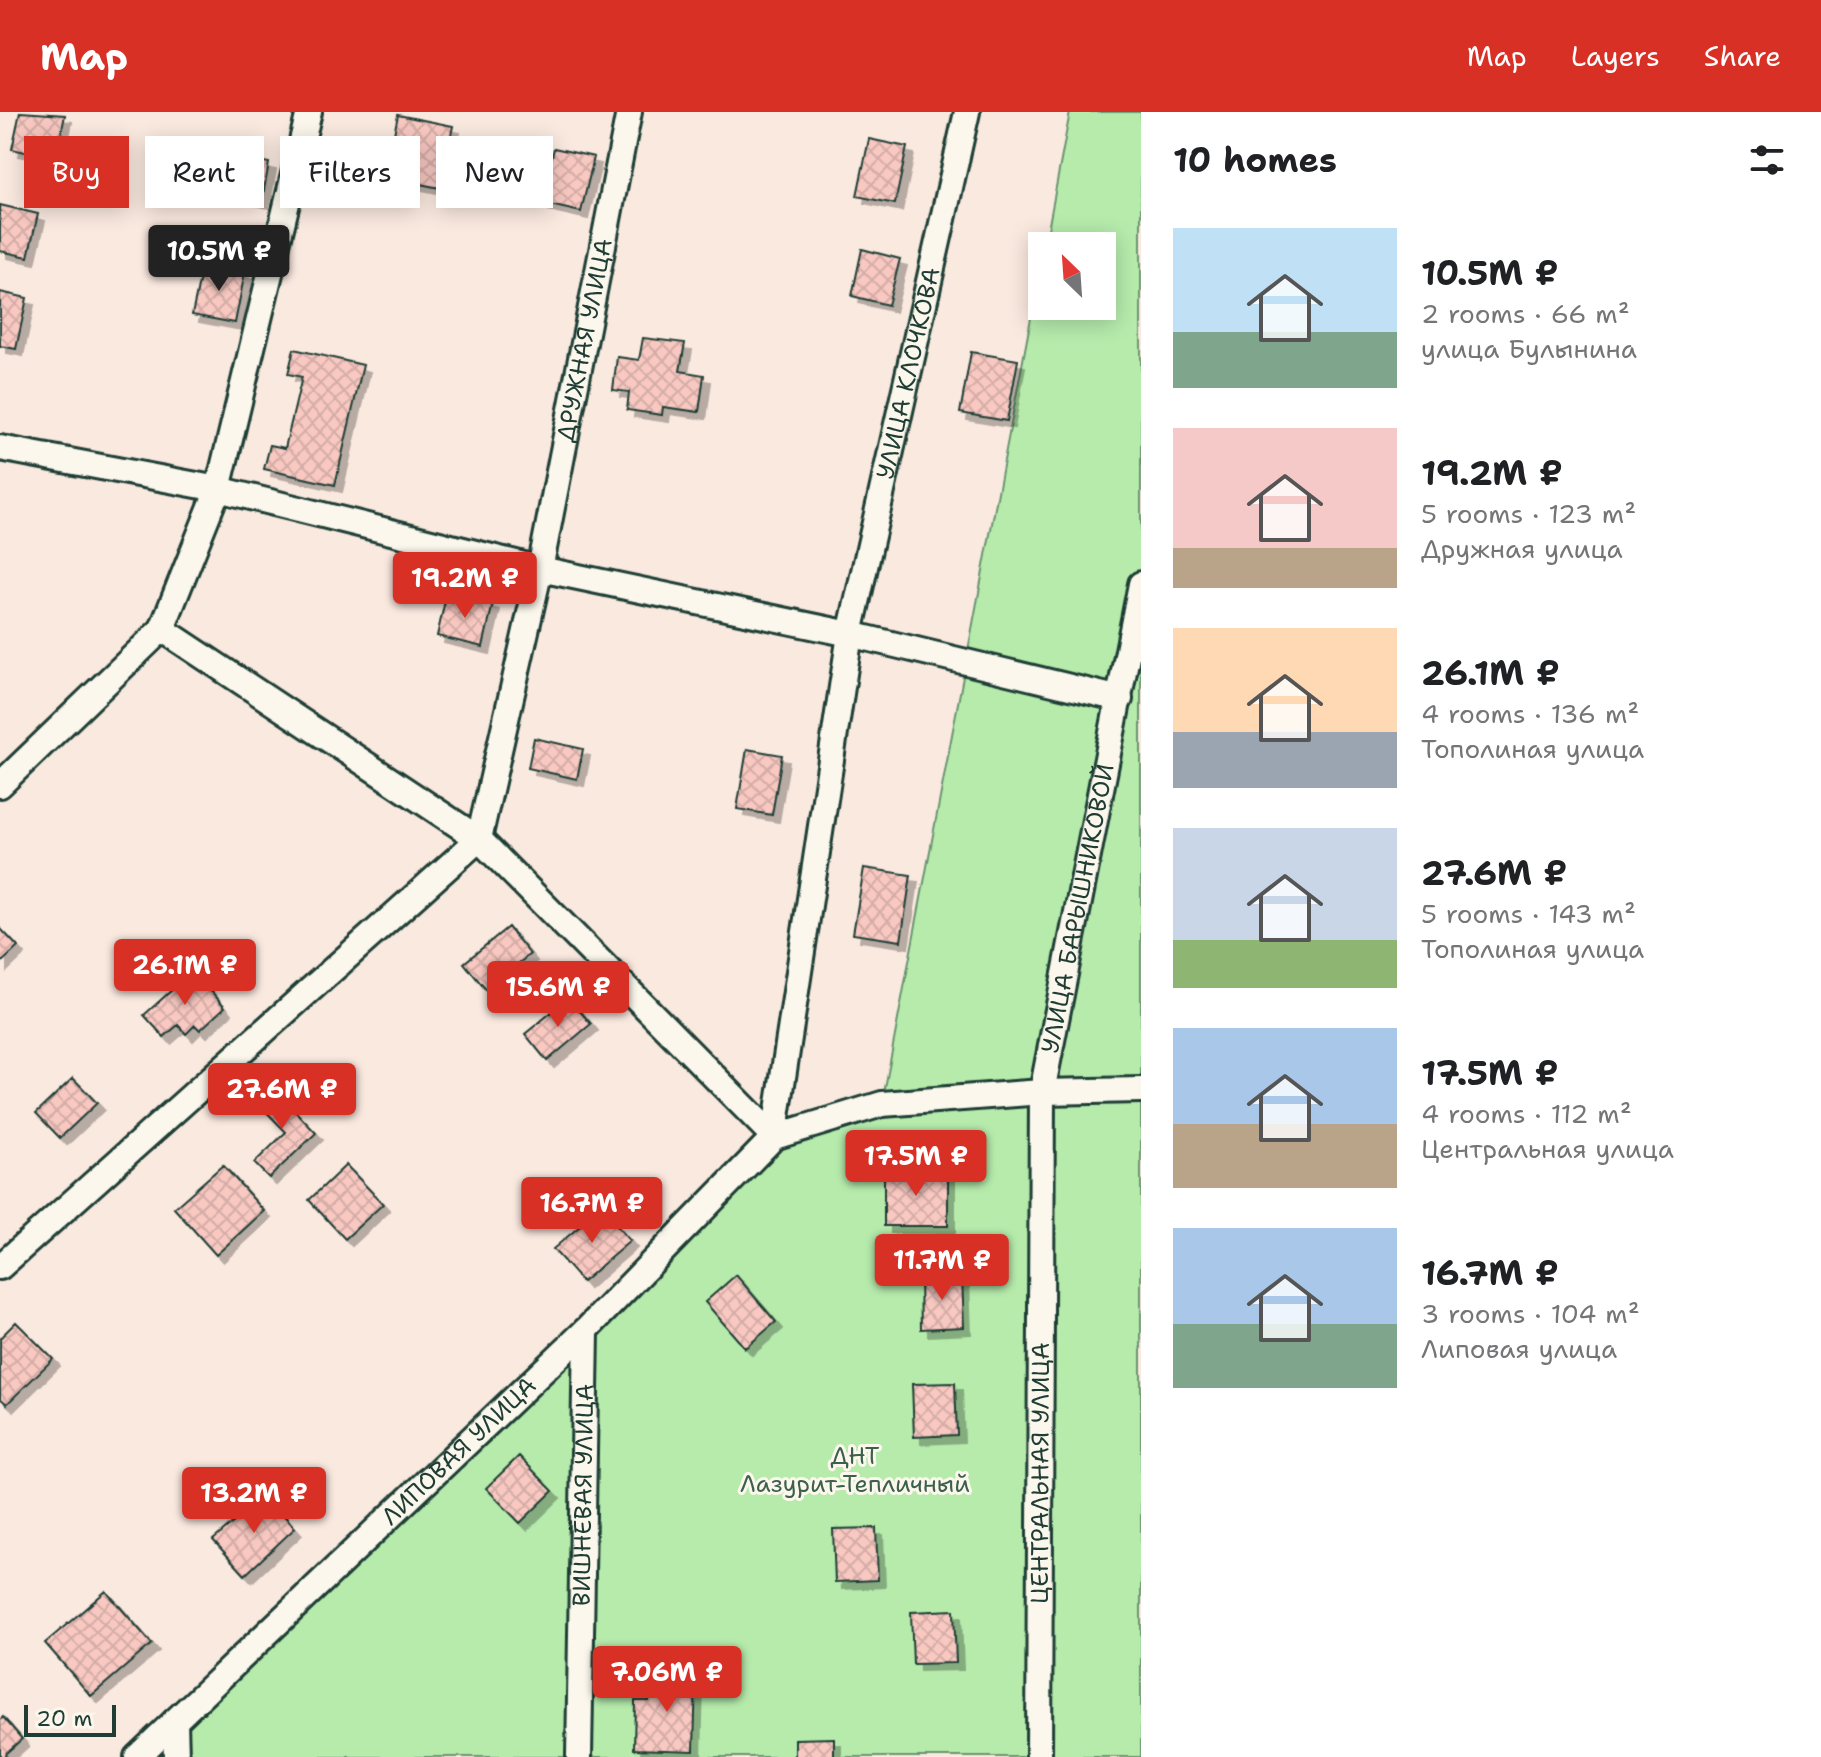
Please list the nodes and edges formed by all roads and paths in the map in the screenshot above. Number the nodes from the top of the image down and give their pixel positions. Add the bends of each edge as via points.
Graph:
1 (309, 112) edge
2 (629, 112) edge
3 (967, 112) edge
4 (0, 448) edge
5 (218, 489) junction
6 (540, 569) junction
7 (1141, 584) edge
8 (162, 629) junction
9 (850, 634) junction
10 (1120, 699) junction
11 (0, 785) edge
12 (479, 839) junction
13 (1141, 1090) edge
14 (1042, 1092) junction
15 (774, 1137) junction
16 (0, 1267) edge
17 (586, 1330) junction
18 (175, 1721) junction
19 (137, 1757) edge
20 (176, 1757) edge
21 (579, 1757) edge
22 (1039, 1757) edge

1 - 5 street
2 - 6 street, ДРУЖНАЯ УЛИЦА
3 - 9 street, УЛИЦА КЛОЧКОВА
4 - 5 street
5 - 6 street
5 - 8 street
6 - 9 street
6 - 12 street, ДРУЖНАЯ УЛИЦА
7 - 10 street, УЛИЦА БАРЫШНИКОВОЙ
8 - 11 street
8 - 12 street
9 - 10 street
9 - 15 street, УЛИЦА КЛОЧКОВА
10 - 14 street, УЛИЦА БАРЫШНИКОВОЙ
12 - 15 street
12 - 16 street
13 - 14 street
14 - 15 street via 882,1104
14 - 22 street, ЦЕНТРАЛЬНАЯ УЛИЦА
15 - 17 street, ЛИПОВАЯ УЛИЦА
17 - 18 street, ЛИПОВАЯ УЛИЦА
17 - 21 street, ВИШНЁВАЯ УЛИЦА
18 - 19 street, ЛИПОВАЯ УЛИЦА
18 - 20 street

